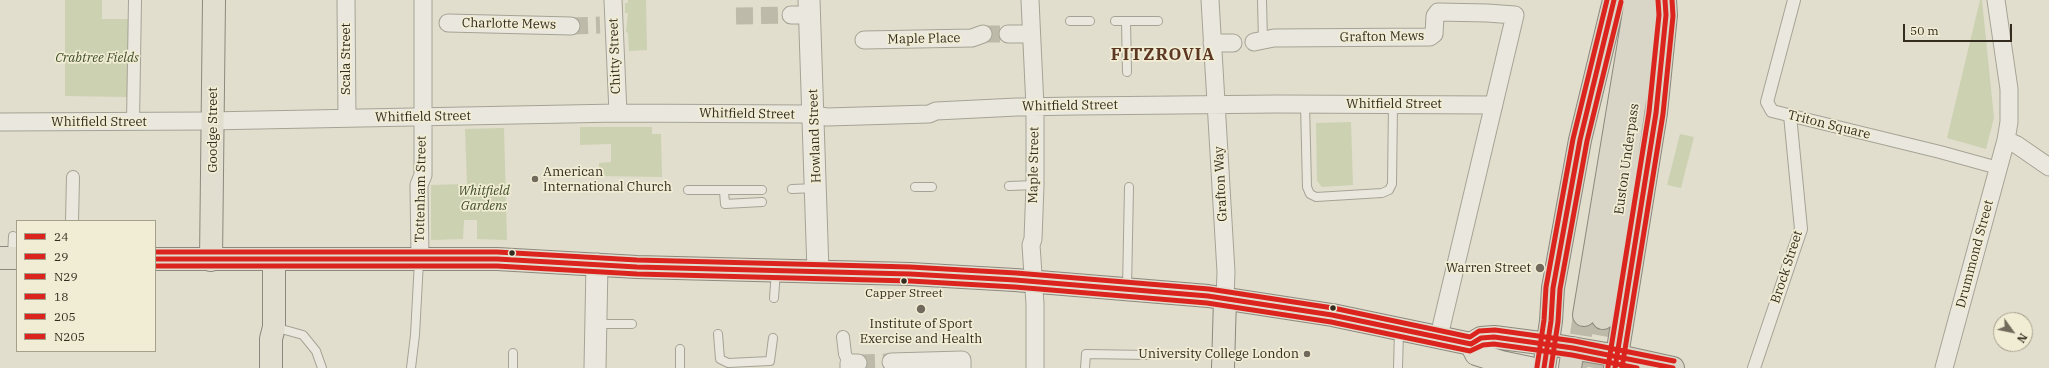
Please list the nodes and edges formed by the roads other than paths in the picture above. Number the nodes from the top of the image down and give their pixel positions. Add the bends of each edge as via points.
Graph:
1 (135, 0) edge
2 (214, 0) edge
3 (346, 0) edge
4 (423, 0) edge
5 (613, 0) edge
6 (1030, 0) edge
7 (1210, 0) edge
8 (1262, 0) edge
9 (1614, 0) edge
10 (1636, 0) edge
11 (1653, 0) edge
12 (1665, 0) edge
13 (1794, 0) edge
14 (1996, 0) edge
15 (804, 10) edge
16 (1070, 21) dead end
17 (1090, 21) dead end
18 (1114, 21) dead end
19 (1126, 21) junction
20 (1158, 21) dead end
21 (436, 23) junction
22 (570, 26) tunnel mouth
23 (1034, 27) junction
24 (983, 34) tunnel mouth
25 (1008, 34) tunnel mouth
26 (864, 40) dead end
27 (1258, 42) joint
28 (1212, 43) junction
29 (1233, 43) dead end
30 (1127, 72) dead end
31 (1305, 104) junction
32 (1393, 104) junction
33 (1217, 105) junction
34 (1494, 105) junction
35 (1035, 107) junction
36 (618, 113) junction
37 (814, 114) junction
38 (1790, 115) junction
39 (423, 117) junction
40 (346, 118) junction
41 (213, 121) junction
42 (0, 122) edge
43 (133, 122) junction
44 (2006, 140) junction
45 (2049, 167) edge
46 (1998, 168) junction
47 (73, 177) dead end
48 (1035, 185) junction
49 (1009, 186) dead end
50 (915, 187) dead end
51 (932, 187) dead end
52 (816, 188) junction
53 (1129, 188) dead end
54 (792, 189) dead end
55 (688, 190) dead end
56 (762, 190) dead end
57 (724, 191) junction
58 (762, 202) dead end
59 (72, 220) edge
60 (13, 236) dead end
61 (10, 258) edge
62 (420, 258) junction
63 (274, 259) junction
64 (156, 260) edge
65 (211, 260) junction
66 (597, 264) junction
67 (776, 271) junction
68 (818, 271) junction
69 (1034, 281) junction
70 (1127, 289) junction
71 (774, 298) dead end
72 (1225, 298) junction
73 (596, 324) junction
74 (632, 324) dead end
75 (274, 327) junction
76 (1399, 329) junction
77 (718, 334) dead end
78 (1439, 336) junction
79 (843, 337) dead end
80 (773, 338) dead end
81 (1471, 344) junction
82 (1548, 344) junction
83 (680, 349) dead end
84 (513, 353) dead end
85 (1149, 356) dead end
86 (1571, 358) edge
87 (891, 362) tunnel mouth
88 (1617, 362) edge
89 (852, 365) edge
90 (271, 368) edge
91 (322, 368) edge
92 (411, 368) edge
93 (513, 368) edge
94 (595, 368) edge
95 (680, 368) edge
96 (962, 368) edge
97 (1035, 368) edge
98 (1085, 368) edge
99 (1223, 368) edge
100 (1398, 368) edge
101 (1530, 368) edge
102 (1544, 368) edge
103 (1672, 368) edge
104 (1754, 368) edge
105 (1944, 368) edge

1 - 43 street
2 - 41 main road, Goodge Street
3 - 40 street, Scala Street
4 - 21 street, Tottenham Street
5 - 36 street, Chitty Street via 607,24
6 - 23 street, Maple Street
7 - 28 street, Grafton Way
8 - 27 lane
9 - 82 highway via 1580,140 1553,288
10 - 11 highway, Euston Underpass via 1593,316 1647,20
12 - 88 highway via 1666,15 1656,112
13 - 38 street, Triton Square via 1767,102 1772,110
14 - 44 street, Drummond Street via 2010,105
15 - 37 street, Howland Street
16 - 17 lane
18 - 19 lane
19 - 20 lane
19 - 30 lane
21 - 22 street, Charlotte Mews
21 - 39 street, Tottenham Street
23 - 25 street
23 - 35 street, Maple Street
24 - 26 street, Maple Place via 972,38
27 - 34 street, Grafton Mews via 1274,38 1430,37 1434,34 1435,16 1438,12 1515,15
28 - 29 street
28 - 33 street, Grafton Way
31 - 32 street, Whitfield Street
31 - 32 lane via 1307,187 1310,194 1316,196 1382,193 1390,190
31 - 33 street, Whitfield Street
32 - 34 street, Whitfield Street
33 - 35 street, Whitfield Street via 1129,102
33 - 72 street, Grafton Way via 1226,272
34 - 78 street
35 - 37 street, Whitfield Street via 936,111 929,114 827,117
35 - 48 street, Maple Street
36 - 37 street, Whitfield Street
36 - 39 street, Whitfield Street
37 - 52 street, Howland Street
38 - 46 street, Triton Square
38 - 104 street, Brock Street via 1801,229
39 - 40 street, Whitfield Street
39 - 62 street, Tottenham Street via 423,175 419,185
40 - 41 street, Whitfield Street
41 - 43 street, Whitfield Street
41 - 65 main road, Goodge Street
42 - 43 street, Whitfield Street
44 - 45 street
44 - 46 street, Drummond Street
46 - 105 street, Drummond Street
47 - 59 street
48 - 49 lane
48 - 69 street, Maple Street via 1031,246
50 - 51 lane
52 - 54 lane
52 - 68 street, Howland Street
53 - 70 lane
55 - 57 lane
56 - 57 lane
57 - 58 lane via 725,204
60 - 61 lane
62 - 63 main road
62 - 66 main road
62 - 92 lane via 416,335
63 - 65 main road
63 - 75 main road
64 - 65 main road
66 - 67 main road
66 - 73 street
67 - 68 main road
67 - 71 lane
68 - 69 main road
69 - 70 main road
69 - 97 street, Maple Street
70 - 72 main road
72 - 76 main road via 1332,315
72 - 99 main road, Grafton Way
73 - 74 lane
73 - 94 street
75 - 90 main road via 271,339
75 - 91 lane via 303,335 316,351
76 - 78 main road
76 - 100 lane
77 - 80 lane via 720,359 728,363 770,361
78 - 81 main road
79 - 89 street via 845,354
81 - 82 main road via 1481,338 1494,337
81 - 101 main road via 1476,354
82 - 86 highway
82 - 102 highway
83 - 95 lane
84 - 93 lane
85 - 98 lane via 1086,354
86 - 88 highway
87 - 96 street via 962,360
88 - 103 highway

